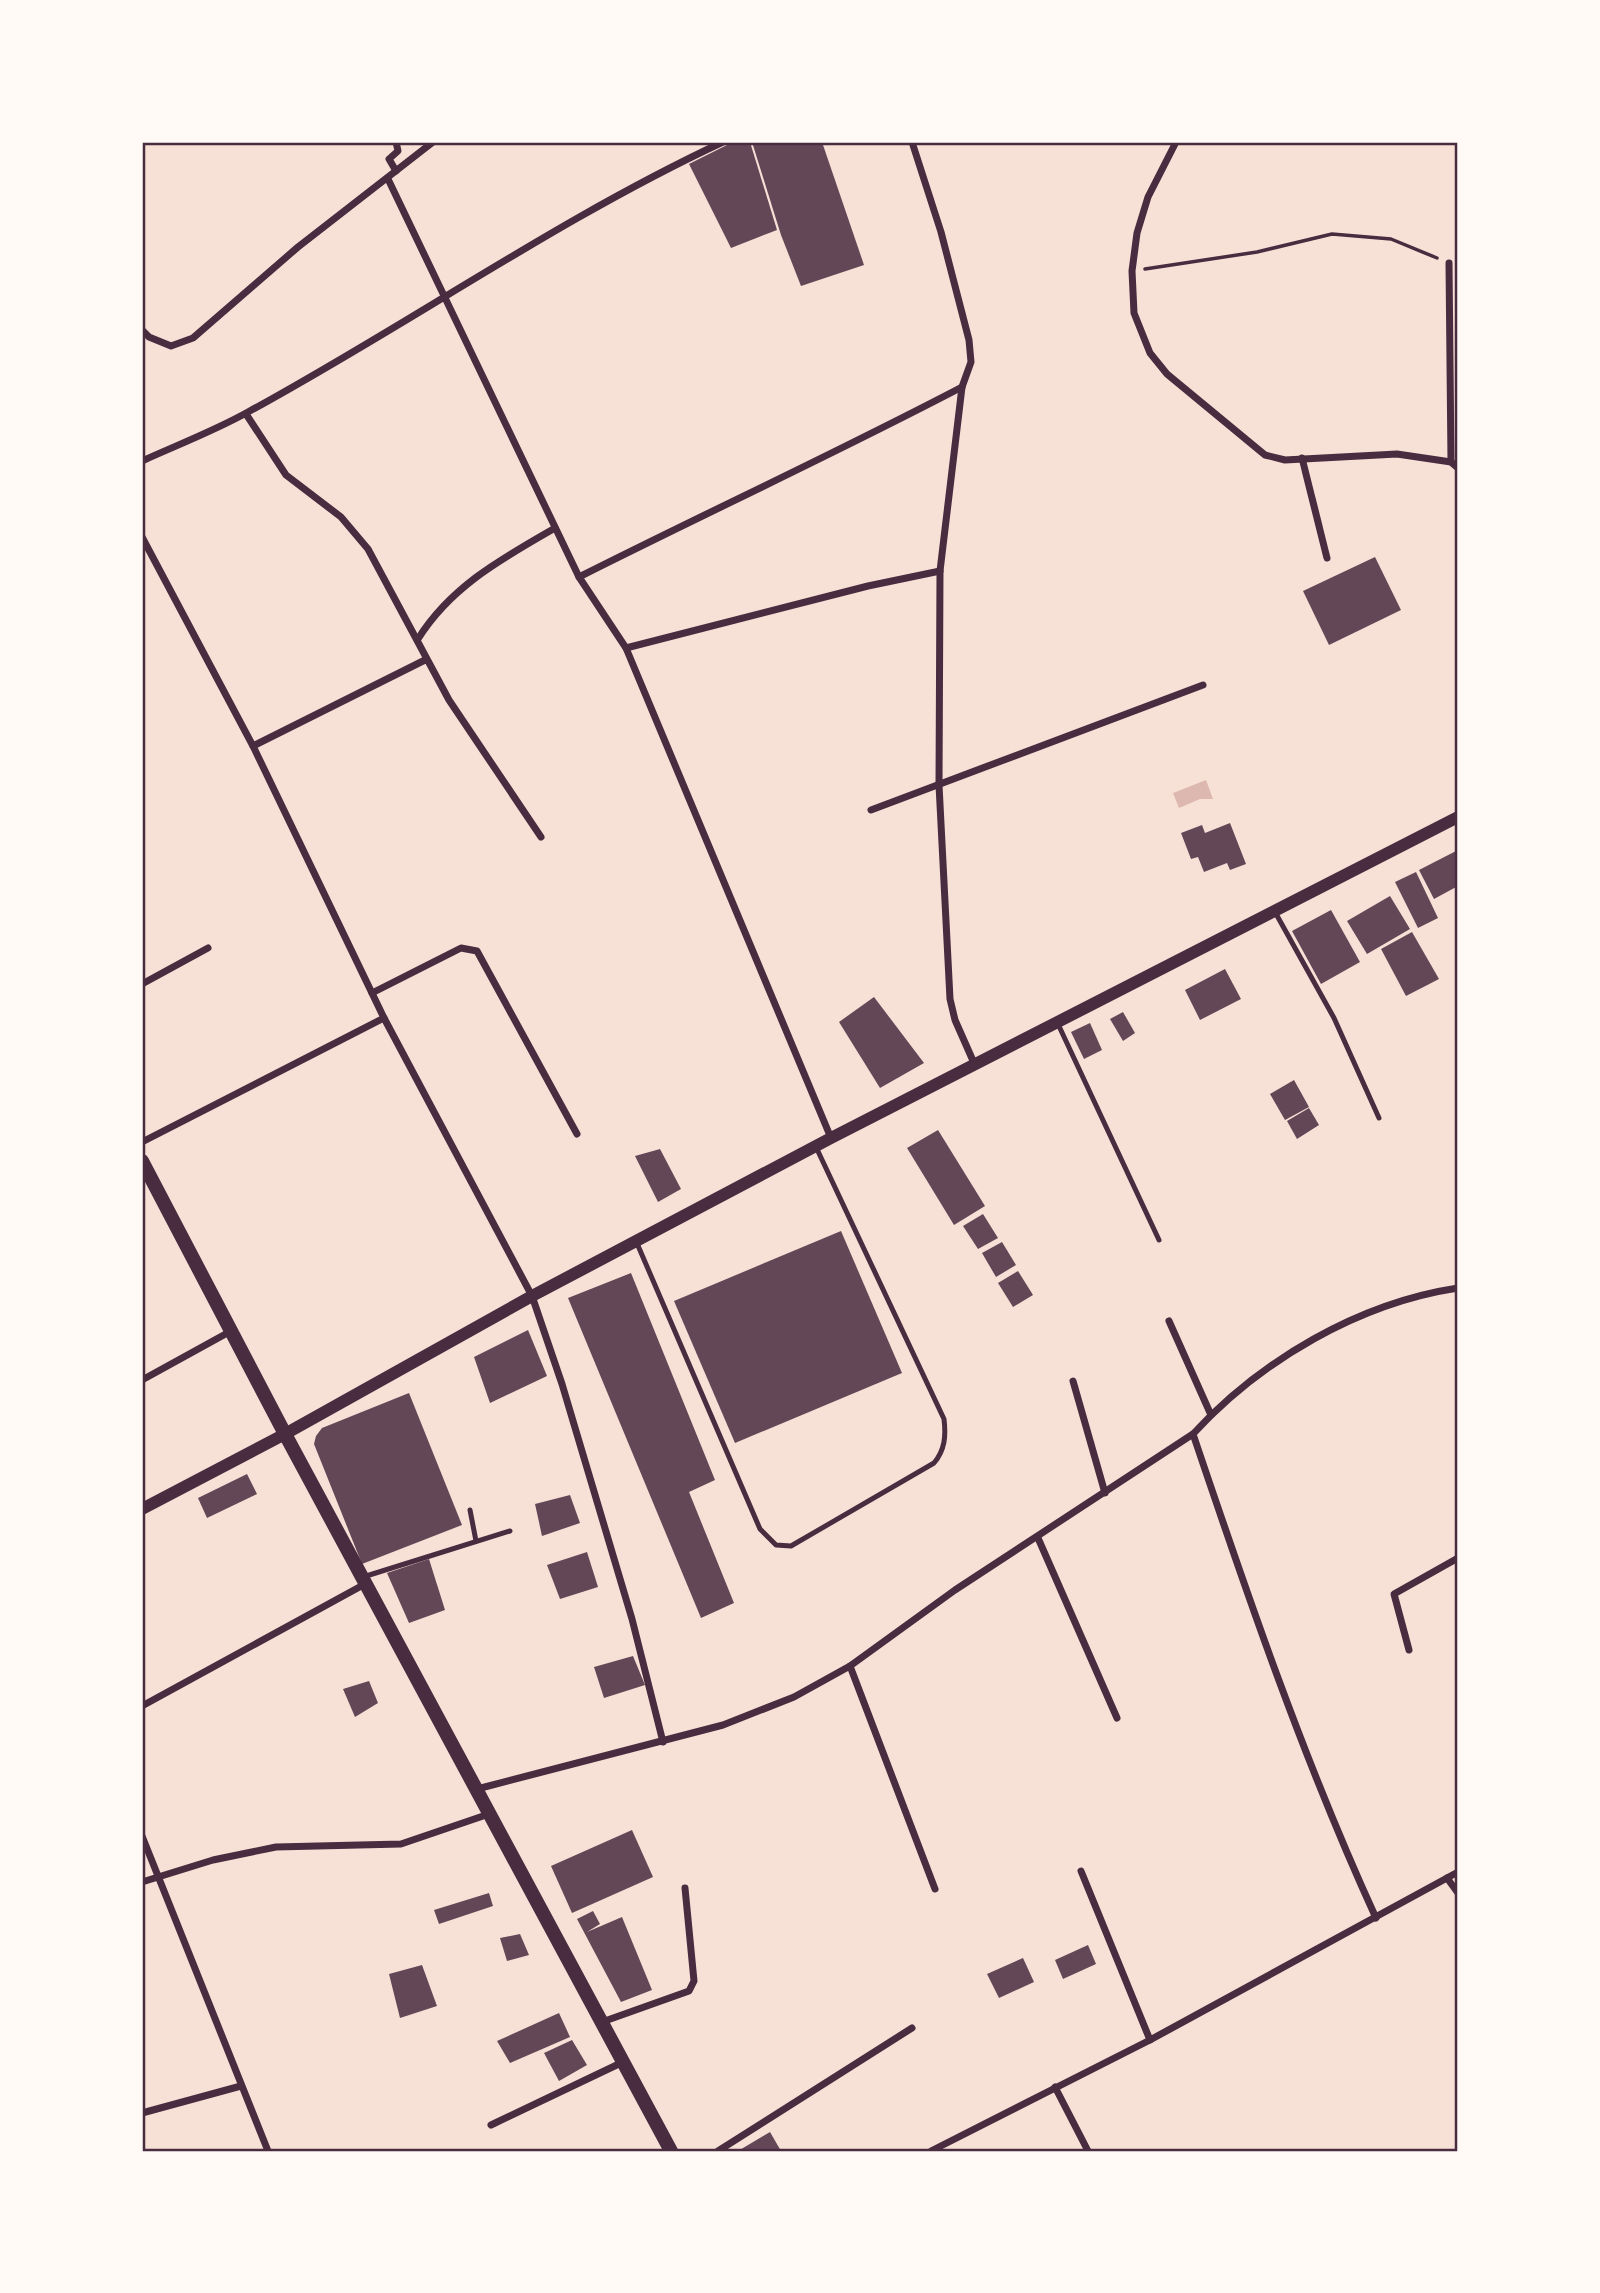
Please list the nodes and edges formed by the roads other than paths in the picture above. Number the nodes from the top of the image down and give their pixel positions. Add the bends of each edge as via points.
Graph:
1 (396, 142) edge
2 (433, 142) edge
3 (723, 142) edge
4 (912, 142) edge
5 (1176, 142) edge
6 (396, 171) junction
7 (388, 179) junction
8 (1449, 263) road end
9 (445, 299) junction
10 (142, 330) edge
11 (962, 387) junction
12 (246, 414) junction
13 (1303, 458) junction
14 (142, 460) edge
15 (1451, 462) junction
16 (1458, 468) edge
17 (555, 528) junction
18 (142, 537) edge
19 (1327, 558) dead end
20 (940, 571) junction
21 (579, 577) junction
22 (418, 639) junction
23 (625, 648) junction
24 (425, 660) junction
25 (1203, 685) dead end
26 (253, 746) junction
27 (939, 785) junction
28 (871, 810) dead end
29 (1458, 817) edge
30 (541, 837) dead end
31 (1275, 912) junction
32 (208, 948) dead end
33 (142, 985) edge
34 (372, 993) junction
35 (384, 1018) junction
36 (1057, 1021) junction
37 (974, 1063) junction
38 (1379, 1118) dead end
39 (577, 1134) dead end
40 (831, 1138) junction
41 (142, 1142) edge
42 (816, 1146) junction
43 (142, 1161) edge
44 (1159, 1240) dead end
45 (636, 1241) junction
46 (1458, 1288) edge
47 (532, 1296) junction
48 (1169, 1321) dead end
49 (231, 1331) junction
50 (142, 1380) edge
51 (1073, 1381) dead end
52 (1210, 1415) junction
53 (285, 1434) junction
54 (1193, 1434) junction
55 (1105, 1493) junction
56 (142, 1508) edge
57 (470, 1510) dead end
58 (510, 1531) dead end
59 (1038, 1538) junction
60 (476, 1541) junction
61 (1458, 1558) edge
62 (364, 1581) junction
63 (1409, 1650) dead end
64 (850, 1666) junction
65 (142, 1706) edge
66 (1117, 1718) dead end
67 (663, 1742) junction
68 (476, 1789) junction
69 (489, 1814) junction
70 (142, 1836) edge
71 (1081, 1871) dead end
72 (1458, 1872) edge
73 (158, 1876) junction
74 (1447, 1878) junction
75 (142, 1882) edge
76 (685, 1888) dead end
77 (935, 1889) dead end
78 (1458, 1893) edge
79 (1376, 1918) junction
80 (602, 2023) junction
81 (912, 2028) dead end
82 (1150, 2040) junction
83 (623, 2062) junction
84 (241, 2086) junction
85 (1055, 2087) junction
86 (142, 2113) edge
87 (491, 2125) dead end
88 (268, 2151) edge
89 (671, 2151) edge
90 (719, 2151) edge
91 (932, 2151) edge
92 (1088, 2151) edge

1 - 6 street via 398,151 389,159
2 - 6 street
3 - 9 street via 614,197
4 - 11 street via 970,340 971,362
5 - 13 street via 1148,197 1132,271 1135,313 1150,353 1167,373 1265,455
6 - 7 street
7 - 9 street
7 - 10 street via 298,247 193,338 171,346
8 - 15 street
9 - 12 street
9 - 17 street
11 - 20 street
11 - 21 street
12 - 14 street
12 - 22 street via 286,475 341,517 368,550
13 - 15 street via 1397,454
13 - 19 street
15 - 16 street
17 - 21 street
17 - 22 street via 469,580
18 - 26 street
20 - 23 street
20 - 27 street
21 - 23 street
22 - 24 street
23 - 40 street
24 - 26 street
24 - 30 street
25 - 27 street
26 - 34 street
27 - 28 street
27 - 37 street via 950,999
29 - 31 street
31 - 36 street
31 - 38 lane via 1334,1018
32 - 33 street
34 - 35 street
34 - 39 street via 461,947 477,951
35 - 41 street
35 - 47 street
36 - 37 street
36 - 44 lane
37 - 40 street
40 - 42 street
42 - 45 street
42 - 45 lane via 946,1431 934,1463 791,1546 776,1545 760,1529
43 - 49 main road
45 - 47 street
46 - 52 street via 1408,1298 1350,1322 1297,1350
47 - 53 street
47 - 67 street via 632,1619
48 - 52 street
49 - 50 street
49 - 53 main road
51 - 55 street
52 - 54 street
53 - 56 street
53 - 62 main road
54 - 55 street
54 - 79 street via 1289,1706 1339,1838
55 - 59 street
57 - 60 lane
58 - 60 lane
59 - 64 street via 955,1590
59 - 66 street
60 - 62 lane
61 - 63 street via 1394,1594
62 - 65 street
62 - 68 main road
64 - 67 street via 794,1697
64 - 77 street
67 - 68 street
68 - 69 main road
69 - 73 street via 401,1844 276,1847
69 - 80 main road
70 - 73 street
71 - 82 street
72 - 74 street
73 - 75 street
73 - 84 street
74 - 78 street
74 - 79 street
76 - 80 street via 694,1981 689,1991
79 - 82 street
80 - 83 main road
81 - 90 street
82 - 85 street
83 - 87 street
83 - 89 main road
84 - 86 street
84 - 88 street
85 - 91 street
85 - 92 street

